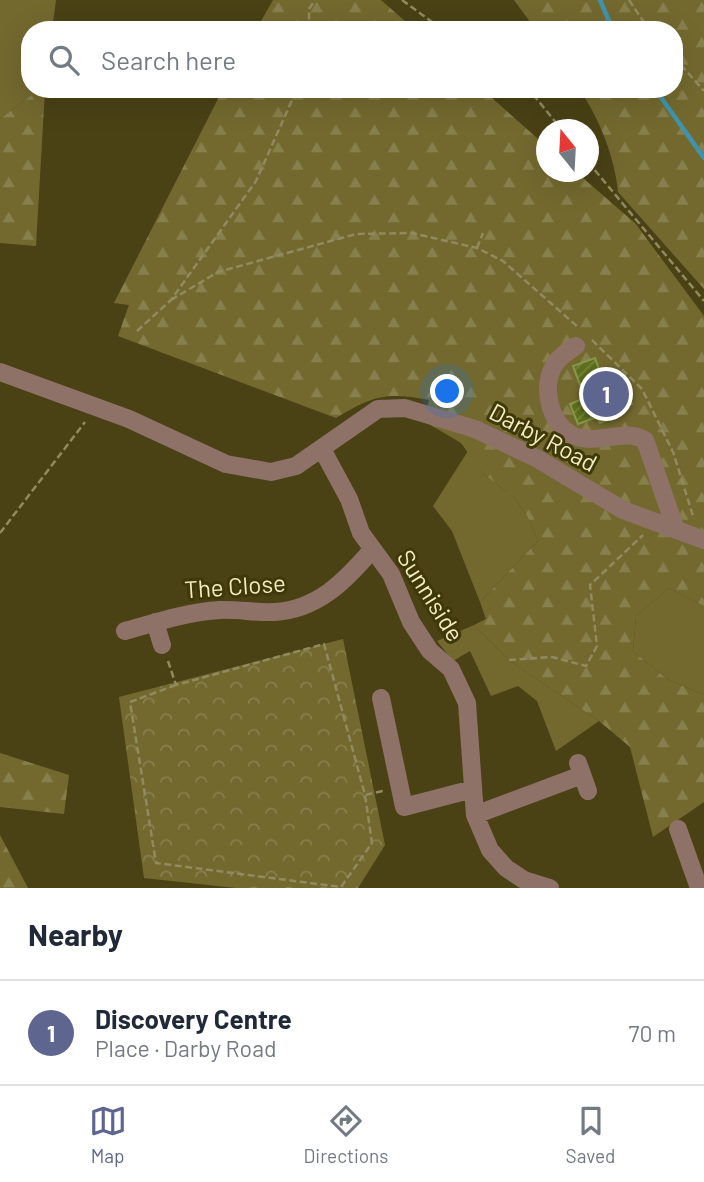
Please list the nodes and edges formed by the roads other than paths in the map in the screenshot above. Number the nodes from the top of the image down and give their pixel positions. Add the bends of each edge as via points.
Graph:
1 (576, 346) dead end
2 (0, 372) edge
3 (322, 449) junction
4 (676, 530) junction
5 (702, 539) edge
6 (372, 551) junction
7 (155, 622) junction
8 (125, 631) dead end
9 (162, 645) road end
10 (381, 698) dead end
11 (582, 776) dead end
12 (473, 789) junction
13 (475, 814) junction
14 (687, 838) dead end
15 (550, 888) edge
16 (699, 888) edge

1 - 4 street via 551,372 548,385 555,420 583,438 633,435 645,440
2 - 3 street, Darby Road via 96,406 226,464 271,472 296,466
3 - 4 street, Darby Road via 378,409 405,408 475,429 515,447 623,510
3 - 6 street, Sunniside
4 - 5 street, Darby Road
6 - 7 street, The Close via 345,581 304,607 276,612 221,610
6 - 12 street, Sunniside via 391,574 411,622 430,651 451,669 467,703
7 - 8 street, The Close
7 - 9 street
10 - 12 street via 404,807
11 - 13 street
12 - 13 street, Sunniside
13 - 15 street, Sunniside via 490,850 506,868
14 - 16 street

